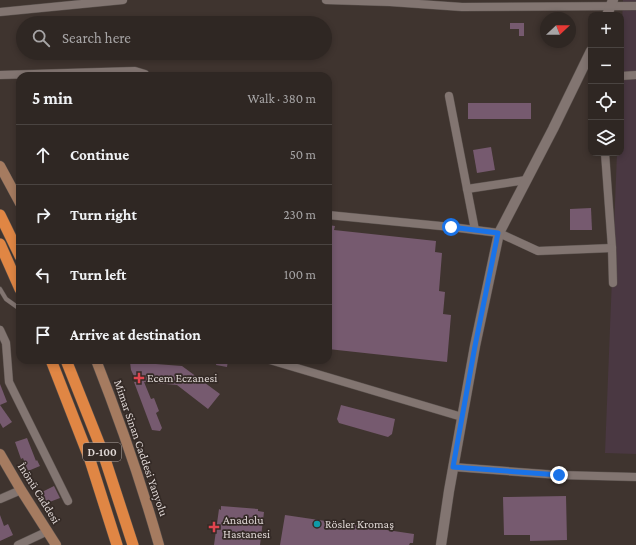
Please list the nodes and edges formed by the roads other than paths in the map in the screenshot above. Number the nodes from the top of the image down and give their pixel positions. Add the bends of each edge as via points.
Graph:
1 (123, 0) edge
2 (326, 0) edge
3 (461, 3) edge
4 (636, 6) edge
5 (610, 7) edge
6 (0, 12) edge
7 (588, 65) edge
8 (101, 72) edge
9 (138, 72) edge
10 (0, 75) edge
11 (16, 75) edge
12 (636, 75) edge
13 (624, 76) edge
14 (449, 96) dead end
15 (605, 156) edge
16 (0, 166) edge
17 (526, 180) junction
18 (467, 189) junction
19 (16, 196) edge
20 (0, 215) edge
21 (332, 215) edge
22 (475, 230) junction
23 (498, 233) junction
24 (0, 244) edge
25 (16, 248) edge
26 (612, 248) junction
27 (16, 280) edge
28 (613, 282) dead end
29 (0, 289) edge
30 (16, 307) edge
31 (0, 330) edge
32 (53, 364) edge
33 (68, 364) edge
34 (98, 364) edge
35 (283, 364) edge
36 (462, 418) junction
37 (0, 454) edge
38 (453, 467) junction
39 (636, 477) edge
40 (21, 490) junction
41 (0, 499) edge
42 (68, 501) dead end
43 (48, 531) junction
44 (18, 545) edge
45 (56, 545) edge
46 (117, 545) edge
47 (133, 545) edge
48 (159, 545) edge
49 (442, 545) edge

1 - 6 street
2 - 3 street
3 - 5 street
4 - 5 street
7 - 17 street
8 - 9 street
10 - 11 street
12 - 13 street
14 - 18 street
15 - 26 street
16 - 19 main road
17 - 18 street
17 - 23 street
18 - 22 street
20 - 25 highway
21 - 22 street
22 - 23 street
23 - 26 street via 538,251
23 - 36 street
24 - 27 highway
26 - 28 street
29 - 30 lane via 6,299
31 - 42 street via 6,343 9,382
32 - 46 highway, D-100 via 90,460
33 - 47 highway, D-100 via 103,453
34 - 48 main road, Mimar Sinan Caddesi Yanyolu via 142,488
35 - 36 street
36 - 38 street
37 - 40 main road, İnönü Caddesi
38 - 39 street via 559,475
38 - 49 street
40 - 41 street
40 - 43 main road, İnönü Caddesi
43 - 44 street
43 - 45 main road, İnönü Caddesi

